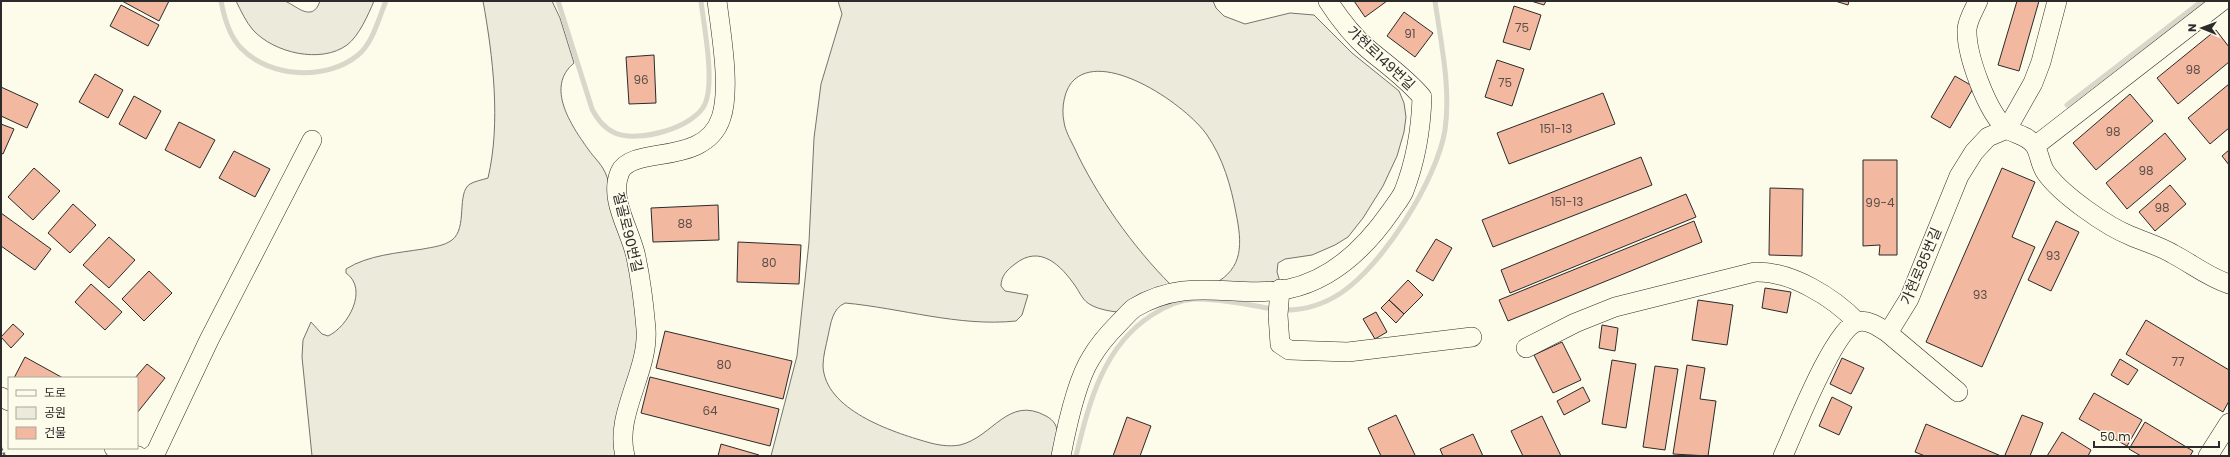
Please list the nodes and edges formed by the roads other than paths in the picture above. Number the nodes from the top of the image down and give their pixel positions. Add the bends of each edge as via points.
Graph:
1 (717, 1) edge
2 (1328, 1) edge
3 (1978, 1) edge
4 (2057, 1) edge
5 (2222, 1) edge
6 (2007, 129) junction
7 (312, 140) dead end
8 (2035, 146) junction
9 (2229, 284) edge
10 (1280, 289) junction
11 (1857, 322) junction
12 (1888, 333) junction
13 (1472, 337) dead end
14 (1526, 348) dead end
15 (1958, 392) dead end
16 (2229, 424) edge
17 (117, 449) edge
18 (138, 456) edge
19 (152, 456) edge
20 (625, 456) edge
21 (1061, 456) edge
22 (1783, 456) edge
23 (2208, 456) edge

1 - 20 street, 절골로90번길 via 724,65 725,98 721,119 712,133 694,147 627,164 620,172 617,187 619,203 636,256 646,331 646,345 626,421 622,446
2 - 10 street, 가현로149번길 via 1336,14 1367,48 1407,80 1422,97 1421,129 1404,193 1380,227 1342,265 1314,282
3 - 6 street via 1967,28 1969,49 1993,113
4 - 6 street via 2033,83
5 - 8 street
6 - 8 street via 2026,137
6 - 12 street, 가현로85번길 via 1988,137 1974,152 1959,176 1909,299
7 - 19 street
8 - 9 street via 2046,174 2096,217 2115,229 2172,253 2203,273
10 - 13 street via 1278,334 1280,344 1289,350 1348,352
10 - 21 street, 가현로149번길 via 1194,289 1163,294 1133,309 1114,328 1090,359 1076,396
11 - 12 street via 1867,322
11 - 14 street via 1846,310 1820,293 1779,274 1756,272 1615,307
11 - 22 street via 1849,326 1838,340
12 - 15 street
16 - 23 street
17 - 18 street

